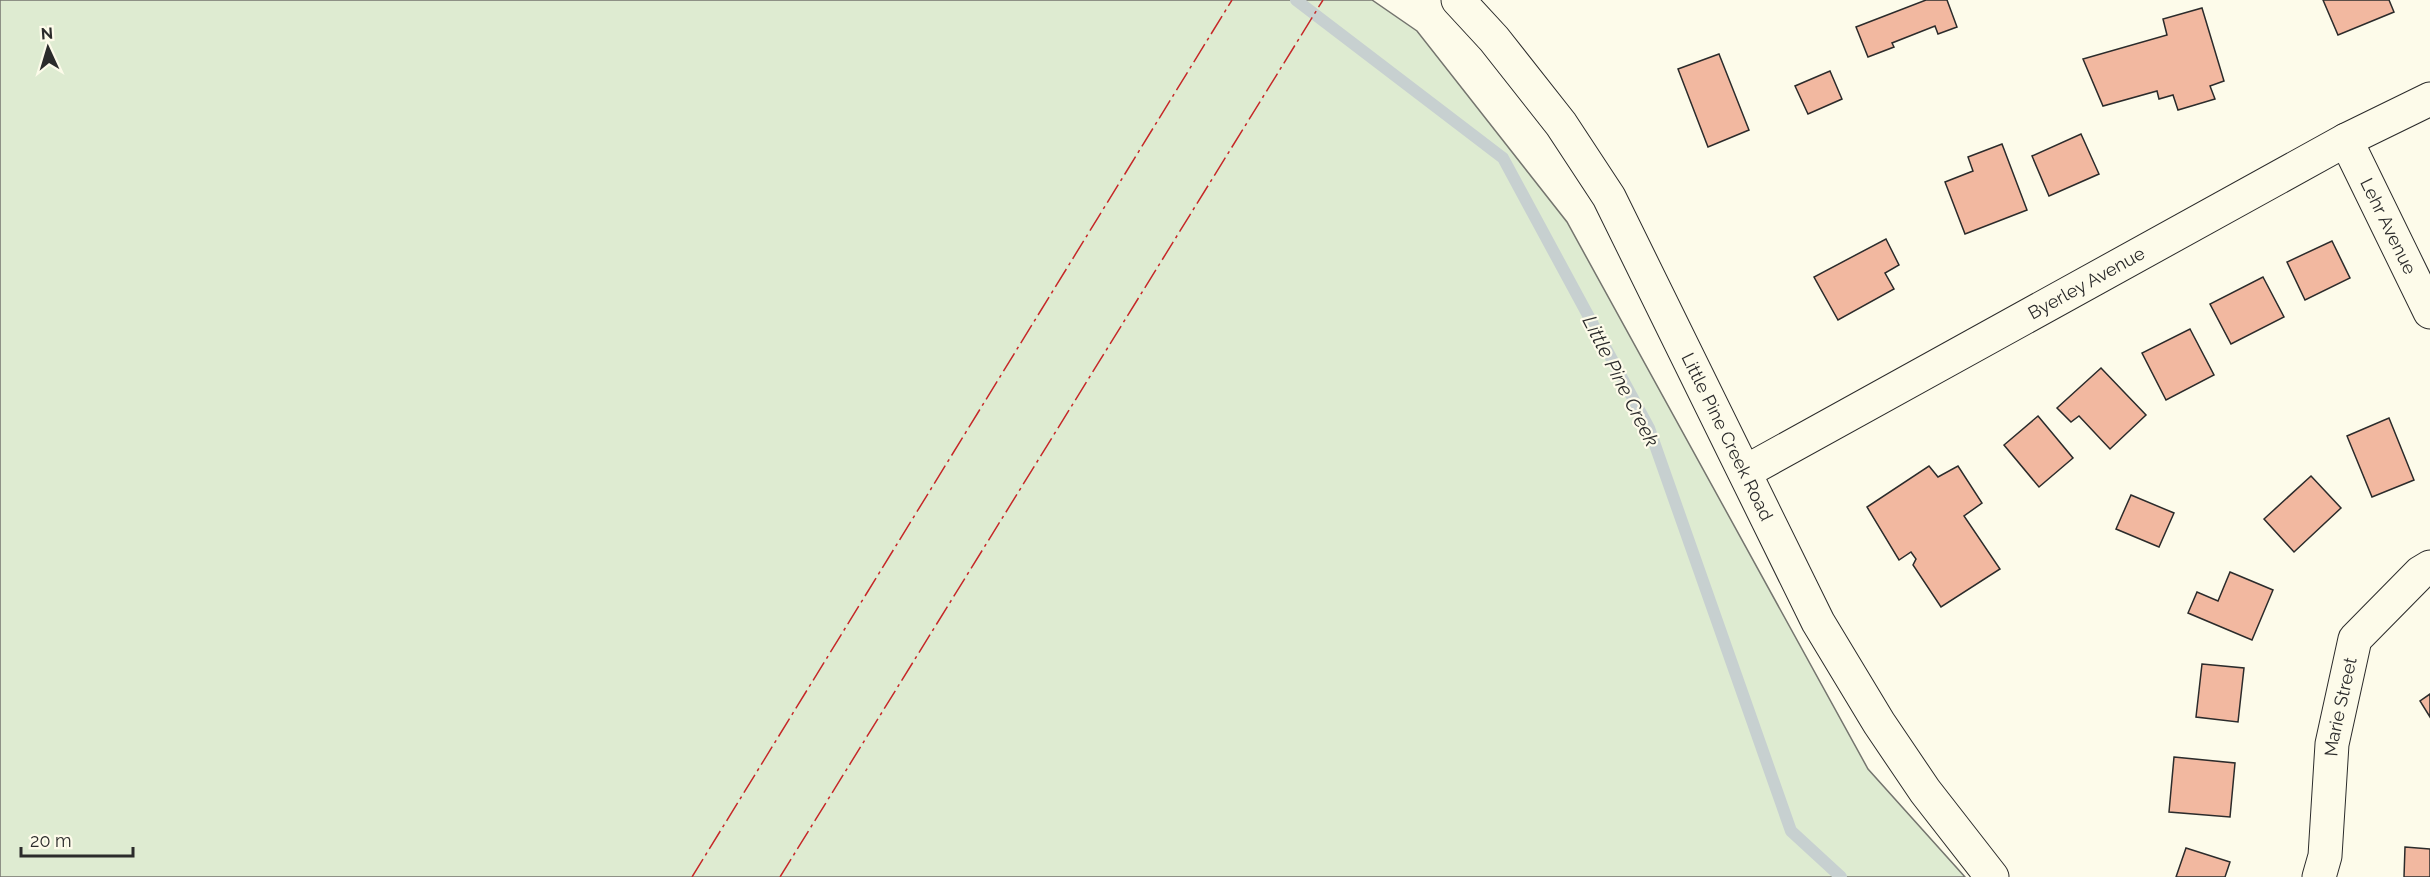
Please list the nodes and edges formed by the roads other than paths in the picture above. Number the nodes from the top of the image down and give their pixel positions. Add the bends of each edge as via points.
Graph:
1 (1458, 0) edge
2 (2430, 99) edge
3 (2346, 140) junction
4 (2430, 312) edge
5 (1745, 472) junction
6 (2430, 567) edge
7 (1992, 877) edge
8 (2319, 877) edge

1 - 5 street, Little Pine Creek Road via 1561,124 1609,197
2 - 3 street, Byerley Avenue
3 - 4 street, Lehr Avenue
3 - 5 street, Byerley Avenue
5 - 7 street, Little Pine Creek Road via 1818,622 1879,723 1925,791
6 - 8 street, Marie Street via 2355,639 2332,744 2325,856

